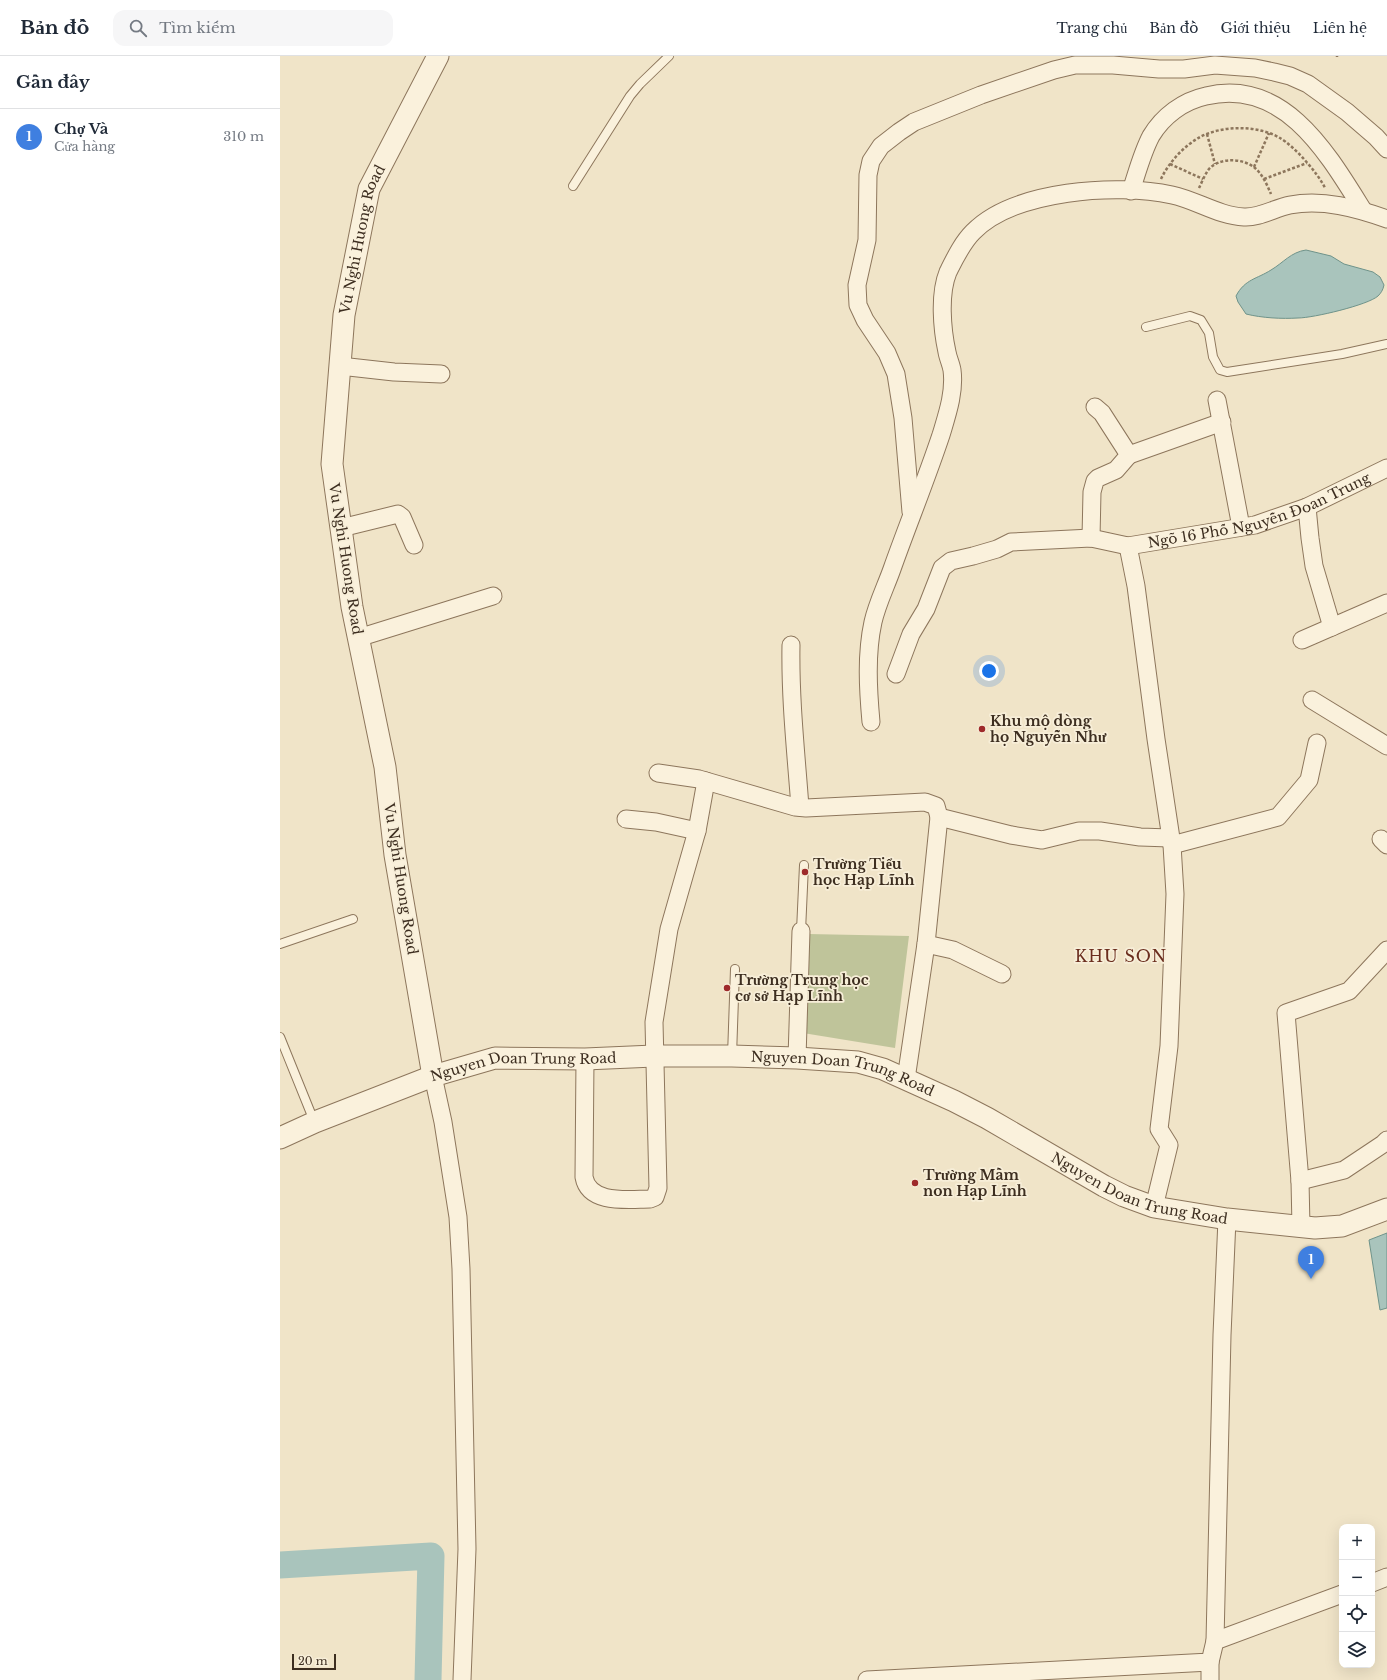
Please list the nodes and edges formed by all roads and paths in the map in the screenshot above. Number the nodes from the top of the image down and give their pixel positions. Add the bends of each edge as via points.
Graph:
1 (438, 56) edge
2 (669, 56) edge
3 (1269, 133) junction
4 (1207, 134) junction
5 (1387, 149) edge
6 (1306, 163) junction
7 (1170, 164) junction
8 (1215, 164) junction
9 (1254, 167) junction
10 (1203, 179) junction
11 (1264, 179) junction
12 (573, 186) dead end
13 (1131, 191) junction
14 (1155, 192) junction
15 (1193, 202) junction
16 (1332, 205) junction
17 (1276, 208) junction
18 (1363, 210) junction
19 (1387, 219) edge
20 (1146, 327) dead end
21 (1387, 344) edge
22 (340, 366) junction
23 (440, 374) dead end
24 (1217, 400) dead end
25 (1096, 407) dead end
26 (1222, 422) junction
27 (1129, 455) junction
28 (1387, 468) edge
29 (1307, 507) junction
30 (911, 516) junction
31 (1242, 527) junction
32 (341, 528) junction
33 (1091, 538) junction
34 (414, 545) dead end
35 (1128, 546) junction
36 (493, 596) dead end
37 (1387, 602) edge
38 (1332, 627) junction
39 (358, 638) junction
40 (1302, 640) dead end
41 (791, 645) dead end
42 (896, 674) dead end
43 (1312, 700) dead end
44 (871, 722) dead end
45 (1317, 743) dead end
46 (1387, 746) edge
47 (658, 773) dead end
48 (706, 781) junction
49 (800, 807) junction
50 (939, 817) junction
51 (626, 819) dead end
52 (697, 831) junction
53 (1171, 842) junction
54 (804, 865) dead end
55 (353, 919) dead end
56 (801, 931) joint
57 (280, 944) edge
58 (926, 944) junction
59 (1387, 950) edge
60 (735, 969) dead end
61 (1002, 974) dead end
62 (280, 1037) edge
63 (654, 1056) junction
64 (732, 1056) junction
65 (797, 1058) junction
66 (585, 1059) junction
67 (433, 1076) junction
68 (906, 1079) junction
69 (314, 1122) junction
70 (280, 1138) edge
71 (1387, 1140) edge
72 (1300, 1181) junction
73 (1154, 1207) junction
74 (1387, 1210) edge
75 (1227, 1219) junction
76 (1300, 1227) junction
77 (1387, 1577) edge
78 (1375, 1582) edge
79 (1339, 1595) edge
80 (1215, 1641) junction
81 (1210, 1662) junction
82 (462, 1680) edge
83 (867, 1680) edge
84 (1210, 1680) edge

1 - 22 street, Vu Nghi Huong Road via 370,189 344,315
2 - 12 lane via 630,96
3 - 4 path via 1242,128
3 - 6 path via 1281,138
3 - 9 path
4 - 7 path via 1191,142
4 - 8 path
5 - 30 street via 1347,112 1308,84 1290,76 1255,68 1215,65 1159,69 1075,65 982,95 914,122 899,132 881,146 871,161 868,175 867,240 857,285 858,305 887,353 896,374 903,418
6 - 11 path
6 - 16 path via 1321,180
7 - 10 path
7 - 14 path
8 - 9 path via 1233,161 1245,162
8 - 10 path
9 - 11 path
10 - 15 path
11 - 17 path
13 - 14 street
13 - 18 street via 1151,137 1165,118 1186,102 1198,98 1212,94 1247,94 1274,104 1311,134 1333,161
13 - 30 street via 1075,191 1017,206 984,222 963,243 947,275 944,292 942,321 952,371 948,412
14 - 15 street
15 - 17 street via 1236,216 1248,217
16 - 17 street via 1304,203
16 - 18 street
18 - 19 street
20 - 21 lane via 1190,316 1201,320 1209,333 1213,357 1220,370 1227,372 1342,354
22 - 23 street
22 - 32 street, Vu Nghi Huong Road via 332,464
24 - 26 street
25 - 27 street
26 - 27 street
26 - 31 street
27 - 33 street via 1116,470 1095,481 1092,492
28 - 29 street, Ngõ 16 Phố Nguyễn Đoan Trung
29 - 31 street, Ngõ 16 Phố Nguyễn Đoan Trung
29 - 38 street via 1314,566
30 - 44 street via 873,621 869,666
31 - 35 street, Ngõ 16 Phố Nguyễn Đoan Trung
32 - 34 street via 398,514 402,516
32 - 39 street, Vu Nghi Huong Road
33 - 35 street
33 - 42 street via 1011,542 997,549 951,561 942,568 926,609 911,634
35 - 53 street via 1136,586
36 - 39 street
37 - 38 street
38 - 40 street
39 - 67 street, Vu Nghi Huong Road via 385,767 395,855
41 - 49 street via 792,719
43 - 46 street
45 - 53 street via 1309,780 1278,817
47 - 48 street
48 - 49 street
48 - 52 street
49 - 50 street via 925,802 936,806
50 - 53 street via 1042,840 1079,831 1100,831
50 - 58 street
51 - 52 street via 656,822
52 - 63 street via 669,929 654,1022
53 - 73 street via 1176,894 1169,1046 1159,1129 1169,1144
54 - 56 lane
55 - 57 lane
56 - 65 street
58 - 61 street via 953,950
58 - 68 street
59 - 72 street via 1349,991 1286,1013
60 - 64 lane
62 - 69 lane
63 - 64 street, Nguyen Doan Trung Road
63 - 66 street, Nguyen Doan Trung Road
63 - 66 street via 658,1188 655,1197 650,1199 614,1199 591,1191 587,1187 584,1177
64 - 65 street, Nguyen Doan Trung Road
65 - 68 street, Nguyen Doan Trung Road via 858,1062
66 - 67 street, Nguyen Doan Trung Road via 495,1058
67 - 69 street, Nguyen Doan Trung Road
67 - 82 street via 457,1209 461,1262 467,1549
68 - 73 street, Nguyen Doan Trung Road via 987,1118 1104,1186
69 - 70 street, Nguyen Doan Trung Road
71 - 72 street via 1344,1170
72 - 76 street
73 - 75 street, Nguyen Doan Trung Road
74 - 76 street, Nguyen Doan Trung Road via 1342,1226
75 - 76 street, Nguyen Doan Trung Road
75 - 80 street
77 - 78 street
79 - 80 street
80 - 81 street
81 - 83 street
81 - 84 street

